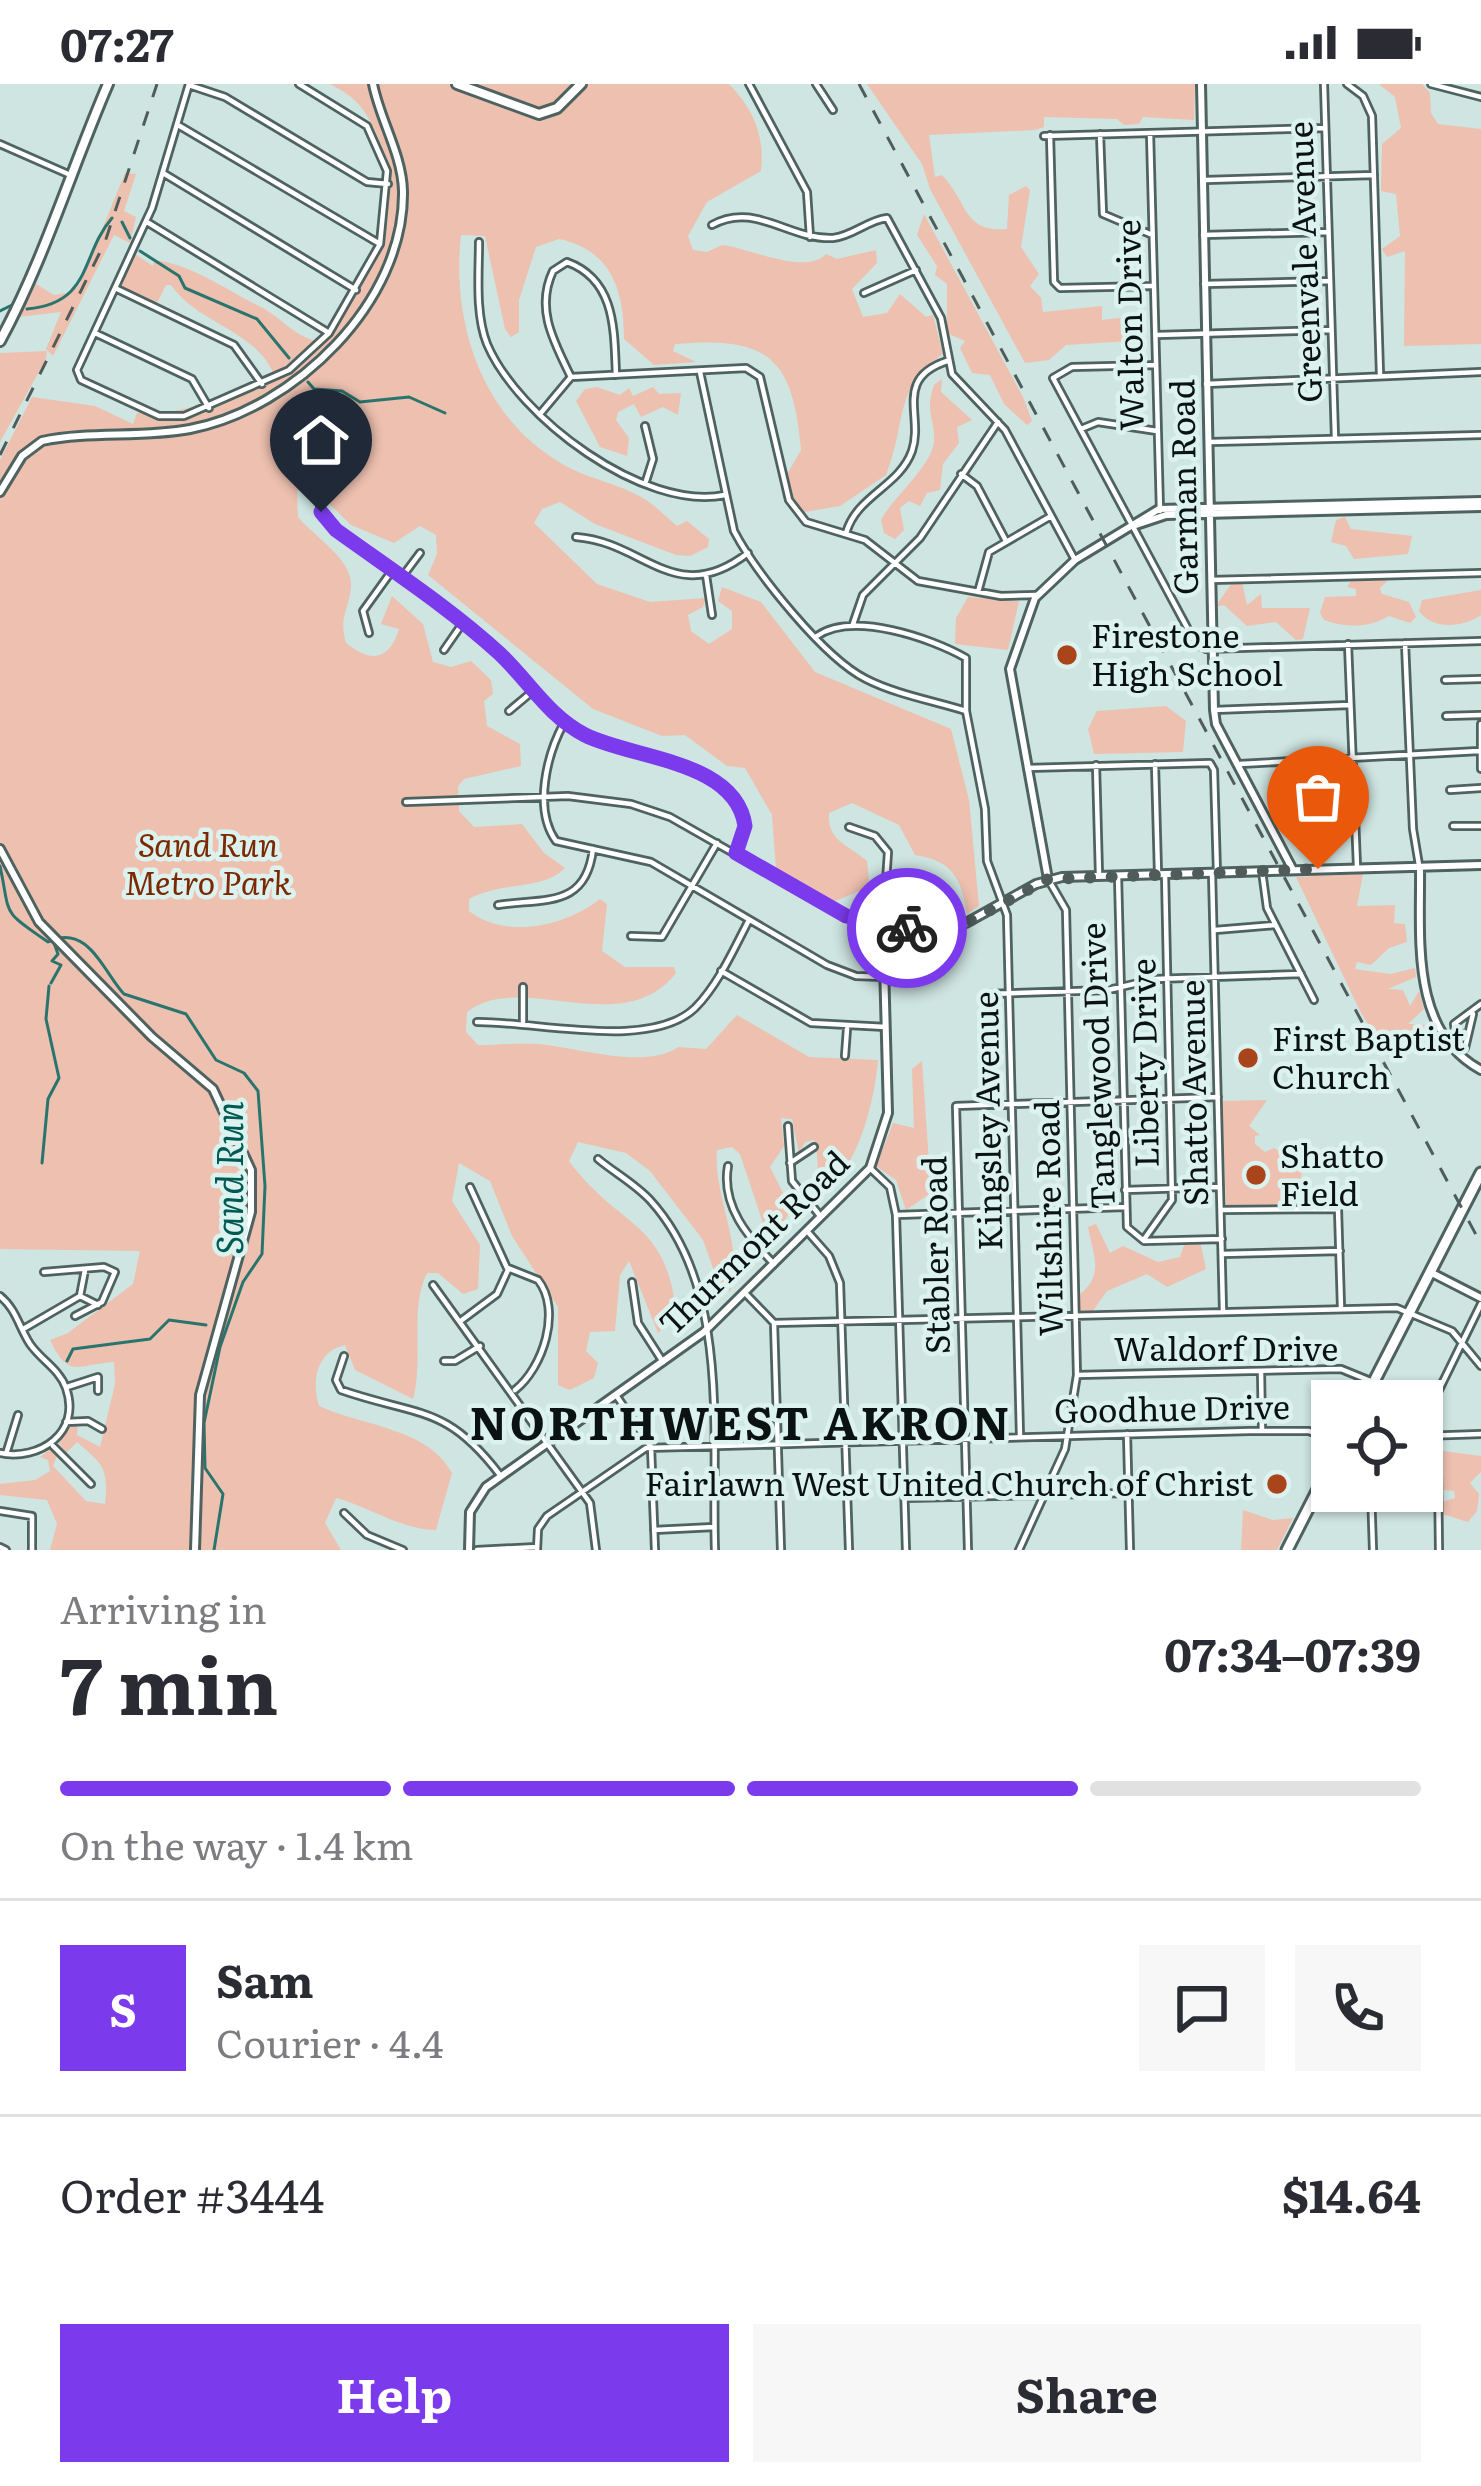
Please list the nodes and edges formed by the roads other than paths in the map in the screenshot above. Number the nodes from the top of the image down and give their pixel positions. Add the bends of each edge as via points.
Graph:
1 (108, 84) edge
2 (298, 84) edge
3 (373, 84) edge
4 (457, 84) edge
5 (581, 84) edge
6 (749, 84) edge
7 (816, 84) edge
8 (1201, 84) edge
9 (1324, 84) edge
10 (1347, 84) edge
11 (1431, 84) edge
12 (189, 85) edge
13 (1481, 97) edge
14 (833, 110) dead end
15 (177, 125) junction
16 (1325, 128) junction
17 (1200, 132) junction
18 (1150, 133) junction
19 (1100, 134) junction
20 (0, 144) edge
21 (68, 173) junction
22 (163, 173) junction
23 (1374, 175) junction
24 (1327, 176) junction
25 (1201, 180) junction
26 (388, 184) junction
27 (147, 222) junction
28 (712, 225) dead end
29 (1328, 232) junction
30 (1153, 234) junction
31 (1203, 235) junction
32 (810, 237) junction
33 (479, 242) dead end
34 (380, 244) junction
35 (916, 270) junction
36 (1330, 281) junction
37 (1204, 284) junction
38 (1154, 286) junction
39 (116, 288) junction
40 (356, 290) junction
41 (864, 293) dead end
42 (1331, 330) junction
43 (94, 333) junction
44 (329, 333) junction
45 (1205, 334) junction
46 (1155, 335) junction
47 (0, 341) edge
48 (947, 361) junction
49 (1155, 365) junction
50 (700, 370) junction
51 (1481, 372) edge
52 (1380, 374) junction
53 (616, 375) junction
54 (571, 377) junction
55 (1333, 380) junction
56 (262, 383) junction
57 (1206, 384) junction
58 (209, 408) junction
59 (540, 414) junction
60 (998, 422) junction
61 (645, 426) dead end
62 (1080, 430) junction
63 (1157, 431) junction
64 (1481, 435) edge
65 (1335, 438) junction
66 (1208, 442) junction
67 (961, 474) junction
68 (646, 482) junction
69 (0, 492) edge
70 (726, 495) junction
71 (1481, 504) edge
72 (320, 507) dead end
73 (1209, 511) junction
74 (1160, 512) junction
75 (1051, 516) junction
76 (1132, 526) junction
77 (847, 532) junction
78 (576, 537) dead end
79 (1006, 541) junction
80 (420, 553) dead end
81 (748, 554) junction
82 (1076, 560) junction
83 (893, 566) junction
84 (391, 572) junction
85 (1481, 573) edge
86 (706, 575) junction
87 (401, 579) junction
88 (1210, 580) junction
89 (977, 592) junction
90 (1037, 595) junction
91 (712, 615) dead end
92 (462, 624) junction
93 (853, 624) junction
94 (369, 633) dead end
95 (817, 636) junction
96 (1481, 640) edge
97 (1405, 643) junction
98 (1348, 644) junction
99 (1212, 649) junction
100 (444, 650) dead end
101 (1481, 679) edge
102 (1445, 680) dead end
103 (533, 691) junction
104 (1350, 705) junction
105 (1214, 710) junction
106 (508, 711) dead end
107 (966, 711) junction
108 (1481, 715) edge
109 (1446, 716) dead end
110 (565, 723) junction
111 (1481, 724) edge
112 (1479, 751) edge
113 (1410, 753) junction
114 (1352, 756) junction
115 (1297, 758) junction
116 (1155, 764) junction
117 (1096, 765) junction
118 (1238, 765) junction
119 (1027, 767) junction
120 (1481, 769) edge
121 (1481, 788) edge
122 (1450, 790) dead end
123 (547, 796) junction
124 (406, 802) dead end
125 (1354, 814) junction
126 (1453, 826) dead end
127 (1481, 826) edge
128 (849, 827) dead end
129 (717, 843) junction
130 (0, 849) edge
131 (593, 849) junction
132 (736, 853) junction
133 (1481, 865) edge
134 (1420, 867) junction
135 (1357, 868) junction
136 (1293, 870) junction
137 (1262, 872) junction
138 (1215, 873) junction
139 (1161, 874) junction
140 (1099, 876) junction
141 (1118, 876) junction
142 (1048, 879) junction
143 (692, 886) junction
144 (1005, 902) junction
145 (497, 905) dead end
146 (749, 920) junction
147 (883, 926) junction
148 (1275, 926) junction
149 (1214, 930) junction
150 (631, 936) dead end
151 (721, 971) junction
152 (1301, 974) junction
153 (884, 977) junction
154 (1215, 978) junction
155 (1167, 979) junction
156 (523, 987) dead end
157 (1120, 988) junction
158 (1067, 992) junction
159 (1009, 993) junction
160 (986, 994) dead end
161 (1314, 1000) dead end
162 (1481, 1004) edge
163 (1473, 1014) junction
164 (477, 1022) dead end
165 (523, 1022) junction
166 (886, 1028) junction
167 (847, 1029) junction
168 (1465, 1035) junction
169 (1465, 1048) dead end
170 (845, 1056) dead end
171 (1481, 1070) edge
172 (1218, 1097) junction
173 (1170, 1098) junction
174 (1070, 1100) junction
175 (1123, 1100) junction
176 (1011, 1101) junction
177 (788, 1126) dead end
178 (814, 1147) dead end
179 (598, 1159) dead end
180 (790, 1163) junction
181 (728, 1166) dead end
182 (870, 1168) junction
183 (1481, 1173) edge
184 (470, 1187) dead end
185 (1220, 1187) junction
186 (1172, 1188) junction
187 (1125, 1190) junction
188 (1126, 1208) junction
189 (1072, 1209) junction
190 (1221, 1210) junction
191 (1014, 1211) junction
192 (959, 1213) junction
193 (896, 1215) junction
194 (821, 1217) junction
195 (807, 1231) junction
196 (1222, 1238) junction
197 (1144, 1240) junction
198 (1340, 1252) junction
199 (1222, 1254) junction
200 (774, 1264) junction
201 (508, 1268) junction
202 (85, 1270) junction
203 (44, 1272) dead end
204 (1430, 1272) junction
205 (632, 1282) dead end
206 (434, 1285) dead end
207 (745, 1293) junction
208 (0, 1296) edge
209 (80, 1296) junction
210 (1481, 1301) edge
211 (98, 1305) junction
212 (1341, 1309) junction
213 (1410, 1311) junction
214 (1223, 1312) junction
215 (1075, 1315) junction
216 (75, 1316) dead end
217 (1016, 1316) junction
218 (961, 1318) junction
219 (899, 1319) junction
220 (462, 1320) junction
221 (841, 1321) junction
222 (774, 1323) junction
223 (707, 1329) junction
224 (22, 1330) junction
225 (1464, 1339) junction
226 (480, 1346) junction
227 (344, 1356) dead end
228 (444, 1361) dead end
229 (663, 1362) junction
230 (1481, 1366) edge
231 (1261, 1371) junction
232 (1077, 1375) junction
233 (1368, 1380) edge
234 (1374, 1380) edge
235 (1443, 1380) edge
236 (66, 1388) junction
237 (98, 1391) dead end
238 (512, 1392) junction
239 (616, 1395) junction
240 (18, 1415) dead end
241 (66, 1422) junction
242 (102, 1429) dead end
243 (1262, 1431) junction
244 (1311, 1432) edge
245 (1127, 1434) junction
246 (1481, 1434) edge
247 (1020, 1436) junction
248 (1069, 1436) junction
249 (1443, 1436) edge
250 (965, 1437) junction
251 (903, 1439) junction
252 (845, 1441) junction
253 (548, 1442) junction
254 (778, 1443) junction
255 (51, 1444) junction
256 (711, 1444) junction
257 (651, 1448) junction
258 (3, 1454) edge
259 (500, 1475) junction
260 (91, 1484) dead end
261 (582, 1491) junction
262 (1128, 1493) junction
263 (1042, 1495) junction
264 (967, 1496) junction
265 (904, 1498) junction
266 (1311, 1503) edge
267 (0, 1511) edge
268 (1371, 1512) edge
269 (1438, 1512) edge
270 (344, 1513) dead end
271 (714, 1527) junction
272 (654, 1530) junction
273 (1294, 1537) junction
274 (537, 1549) edge
275 (1303, 1549) edge
276 (32, 1550) edge
277 (195, 1550) edge
278 (403, 1550) edge
279 (473, 1550) edge
280 (596, 1550) edge
281 (655, 1550) edge
282 (715, 1550) edge
283 (782, 1550) edge
284 (849, 1550) edge
285 (906, 1550) edge
286 (968, 1550) edge
287 (1019, 1550) edge
288 (1130, 1550) edge
289 (1287, 1550) edge
290 (1372, 1550) edge
291 (1439, 1550) edge

1 - 21 main road
2 - 26 street via 365,124
3 - 69 street via 402,176 400,219 369,295 323,362 202,426 42,441
4 - 5 main road via 539,114
6 - 32 street via 807,192
7 - 14 street
8 - 17 street, Garman Road
9 - 16 street, Greenvale Avenue
10 - 23 street via 1371,113
11 - 13 street
12 - 15 street
12 - 26 street via 225,97 367,182
15 - 22 street
15 - 34 street
16 - 17 street
16 - 24 street, Greenvale Avenue
17 - 18 street
17 - 25 street, Garman Road
18 - 19 street
18 - 30 street, Walton Drive
19 - 30 street via 1102,214
19 - 38 street via 1047,135 1057,286
20 - 21 street
21 - 47 main road via 32,283
22 - 27 street
22 - 40 street
23 - 24 street
23 - 52 street
24 - 25 street
24 - 29 street, Greenvale Avenue
25 - 31 street, Garman Road
26 - 34 street
27 - 39 street
27 - 44 street
28 - 32 street via 750,215
29 - 31 street
29 - 36 street, Greenvale Avenue
30 - 38 street, Walton Drive
31 - 37 street, Garman Road
32 - 35 street via 839,237 888,219
33 - 59 street via 485,339 508,383
34 - 40 street
35 - 41 street
35 - 48 street via 944,327
36 - 37 street
36 - 42 street, Greenvale Avenue
37 - 45 street, Garman Road
38 - 46 street, Walton Drive
39 - 43 street
39 - 56 street via 234,344
40 - 44 street
42 - 45 street
42 - 55 street, Greenvale Avenue
43 - 58 street via 189,377
43 - 58 street via 78,376 161,417
44 - 56 street via 300,363
45 - 46 street
45 - 57 street, Garman Road
46 - 49 street, Walton Drive
48 - 60 street
48 - 77 street via 930,368 913,395 910,456 858,507
49 - 62 street via 1072,367 1053,379
49 - 63 street, Walton Drive
50 - 53 street
50 - 70 street
50 - 77 street via 757,374 793,507 817,528
51 - 52 street
52 - 55 street
53 - 54 street
53 - 54 street via 607,298 567,262 553,271 545,303
54 - 59 street
55 - 57 street
55 - 65 street, Greenvale Avenue
56 - 58 street
57 - 66 street, Garman Road
59 - 68 street via 595,458
60 - 67 street
60 - 75 street
61 - 68 street via 653,459
62 - 63 street via 1097,422
62 - 76 street
63 - 74 street, Walton Drive
64 - 65 street
65 - 66 street
66 - 73 street, Garman Road
67 - 79 street via 977,486
67 - 83 street
68 - 70 street via 693,501
70 - 81 street
71 - 73 street
72 - 84 street via 325,522
73 - 74 street
73 - 88 street, Garman Road
74 - 76 street
75 - 79 street
75 - 82 street
76 - 82 street
76 - 99 street via 1196,644
77 - 83 street
78 - 86 street via 674,574
79 - 89 street via 985,558
80 - 87 street
81 - 86 street
81 - 95 street
82 - 90 street
83 - 89 street via 918,581
83 - 93 street via 861,598
84 - 87 street
84 - 94 street via 362,611
85 - 88 street
86 - 91 street
87 - 92 street
88 - 99 street, Garman Road
89 - 90 street
90 - 119 street via 1010,669
92 - 100 street
92 - 103 street
93 - 95 street
93 - 107 street, Kingsley Avenue via 959,654
95 - 107 street via 863,678
96 - 97 street
97 - 98 street
97 - 113 street
98 - 99 street
98 - 104 street
99 - 105 street, Garman Road
101 - 102 street
103 - 106 street
103 - 110 street
104 - 105 street
104 - 114 street
105 - 118 street, Garman Road
107 - 144 street, Kingsley Avenue via 987,861
108 - 109 street
110 - 123 street via 548,753
110 - 132 street via 722,787 745,819
111 - 112 street
112 - 113 street
112 - 120 street
113 - 114 street
113 - 134 street
114 - 115 street
114 - 125 street
115 - 118 street
115 - 125 street via 1314,808
116 - 117 street
116 - 138 street, Shatto Avenue via 1210,763 1214,770
116 - 139 street, Liberty Drive
117 - 119 street
117 - 140 street
118 - 136 street, Garman Road
119 - 142 street
121 - 122 street
123 - 124 street
123 - 129 street via 631,805
123 - 131 street via 556,841
125 - 135 street
126 - 127 street
128 - 147 street, Thurmont Road via 875,836 890,857
129 - 132 street
129 - 143 street
130 - 277 street via 38,921 213,1089 251,1170 251,1211 200,1395
131 - 143 street via 634,855
131 - 145 street via 588,878 575,892
132 - 147 street via 837,912
133 - 134 street
134 - 135 street
134 - 171 street via 1426,999 1444,1037
135 - 136 street
136 - 137 street
137 - 138 street
137 - 148 street
138 - 139 street
138 - 149 street, Shatto Avenue
139 - 141 street
139 - 155 street, Liberty Drive
140 - 141 street
140 - 142 street
141 - 157 street, Tanglewood Drive
142 - 144 street
142 - 158 street, Wiltshire Road via 1066,910
143 - 146 street
143 - 150 street via 662,937
144 - 147 street via 952,926
144 - 159 street, Kingsley Avenue
146 - 151 street
146 - 153 street via 836,970
147 - 153 street, Thurmont Road
148 - 149 street
148 - 152 street
149 - 154 street, Shatto Avenue
151 - 165 street via 693,1009 659,1028
151 - 167 street via 804,1020
152 - 154 street
152 - 161 street
153 - 166 street, Thurmont Road
154 - 155 street
154 - 172 street, Shatto Avenue
155 - 157 street
155 - 173 street, Liberty Drive
156 - 165 street
157 - 158 street
157 - 175 street, Tanglewood Drive
158 - 159 street
158 - 174 street, Wiltshire Road
159 - 160 street
159 - 176 street, Kingsley Avenue
162 - 163 street
163 - 168 street
163 - 168 street via 1453,1026
164 - 165 street
166 - 167 street
166 - 182 street, Thurmont Road via 888,1122
167 - 170 street
168 - 169 street
172 - 173 street
172 - 185 street, Shatto Avenue
173 - 175 street
173 - 186 street, Liberty Drive
174 - 175 street
174 - 176 street
174 - 189 street, Wiltshire Road
175 - 187 street, Tanglewood Drive
176 - 191 street, Kingsley Avenue
176 - 192 street, Stabler Road via 958,1104
177 - 180 street
178 - 180 street
179 - 223 street via 650,1200 684,1248
180 - 194 street via 796,1191
181 - 200 street via 739,1222
182 - 193 street via 889,1184
182 - 194 street, Thurmont Road
183 - 204 main road
184 - 201 street
185 - 186 street
185 - 190 street, Shatto Avenue
186 - 187 street
186 - 197 street, Liberty Drive via 1170,1206
187 - 188 street, Tanglewood Drive
188 - 189 street
188 - 197 street, Tanglewood Drive via 1129,1232
189 - 191 street
189 - 215 street, Wiltshire Road
190 - 196 street, Shatto Avenue
190 - 198 street via 1335,1207
191 - 192 street
191 - 217 street, Kingsley Avenue
192 - 193 street
192 - 218 street, Stabler Road
193 - 219 street
194 - 195 street, Thurmont Road
195 - 200 street, Thurmont Road
195 - 221 street via 836,1269
196 - 197 street, Tanglewood Drive
196 - 199 street, Shatto Avenue
198 - 199 street
198 - 212 street
199 - 214 street, Shatto Avenue
200 - 207 street, Thurmont Road
201 - 220 street via 497,1294
201 - 238 street via 538,1280 550,1306 536,1367
202 - 203 street
202 - 209 street
202 - 211 street via 115,1273
204 - 210 street
204 - 213 main road
205 - 229 street via 638,1323
206 - 220 street
207 - 222 street
207 - 223 street, Thurmont Road
208 - 224 street
209 - 211 street
209 - 224 street
210 - 225 street
211 - 216 street
212 - 213 street
212 - 214 street
213 - 225 street
213 - 234 main road
214 - 215 street
215 - 217 street
215 - 232 street, Wiltshire Road
217 - 218 street
217 - 247 street, Kingsley Avenue
218 - 219 street
218 - 250 street, Stabler Road
219 - 221 street
219 - 251 street
220 - 226 street
221 - 222 street
221 - 252 street
222 - 254 street
223 - 229 street, Thurmont Road
223 - 256 street
224 - 236 street
225 - 230 street
225 - 235 street
226 - 228 street
226 - 238 street
227 - 259 street via 341,1390 452,1423
229 - 239 street, Thurmont Road
231 - 232 street, Waldorf Drive
231 - 233 street, Waldorf Drive via 1342,1369
231 - 243 street
232 - 248 street, Wiltshire Road
236 - 237 street via 98,1377
236 - 241 street
238 - 253 street
239 - 253 street, Thurmont Road
239 - 257 street
240 - 258 street
241 - 242 street
241 - 255 street
243 - 244 street, Goodhue Drive
243 - 245 street, Goodhue Drive
245 - 248 street, Goodhue Drive
245 - 262 street
246 - 249 street
247 - 248 street, Goodhue Drive
247 - 250 street, Goodhue Drive
248 - 263 street, Wiltshire Road
250 - 251 street, Goodhue Drive
250 - 264 street, Stabler Road
251 - 252 street, Goodhue Drive
251 - 265 street
252 - 254 street, Goodhue Drive
252 - 284 street
253 - 259 street, Thurmont Road
253 - 261 street
254 - 256 street, Goodhue Drive
254 - 283 street
255 - 258 street
255 - 260 street
256 - 257 street, Goodhue Drive
256 - 271 street
257 - 261 street
257 - 272 street
259 - 279 street, Thurmont Road via 475,1502
261 - 274 street via 541,1522
261 - 280 street via 594,1510
262 - 263 street
262 - 288 street
263 - 264 street
263 - 287 street, Wiltshire Road
264 - 265 street
264 - 286 street, Stabler Road
265 - 285 street
266 - 273 main road
267 - 276 street via 32,1516
268 - 290 street
269 - 291 street
270 - 278 street via 367,1535
271 - 272 street
271 - 282 street
272 - 281 street
273 - 275 street
273 - 289 main road
274 - 279 street

